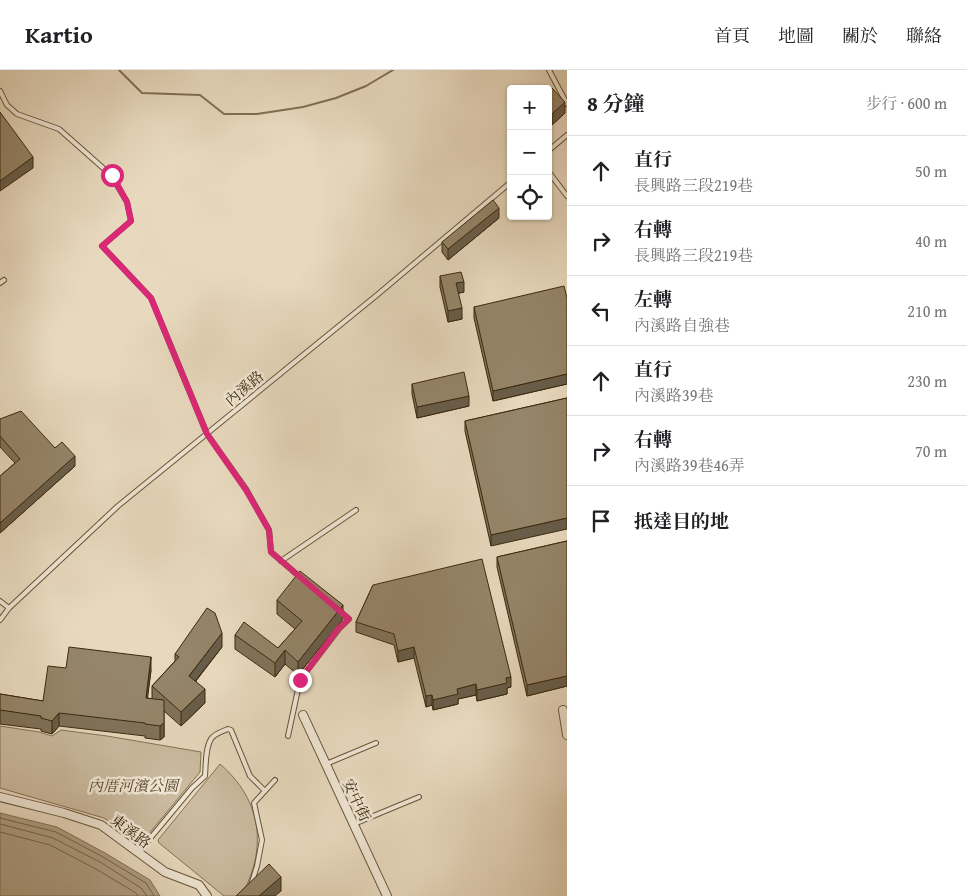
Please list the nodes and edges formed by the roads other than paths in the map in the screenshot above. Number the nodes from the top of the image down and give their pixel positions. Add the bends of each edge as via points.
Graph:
1 (549, 70) edge
2 (0, 91) edge
3 (567, 104) edge
4 (567, 135) edge
5 (552, 148) edge
6 (551, 175) edge
7 (507, 185) edge
8 (567, 196) edge
9 (4, 280) dead end
10 (0, 283) edge
11 (207, 434) junction
12 (356, 510) dead end
13 (281, 561) junction
14 (304, 580) edge
15 (0, 602) edge
16 (334, 606) edge
17 (9, 608) junction
18 (0, 620) edge
19 (563, 710) dead end
20 (302, 715) dead end
21 (567, 735) edge
22 (288, 736) dead end
23 (376, 743) dead end
24 (326, 764) junction
25 (275, 780) dead end
26 (265, 791) junction
27 (419, 796) dead end
28 (0, 797) edge
29 (354, 824) junction
30 (138, 853) junction
31 (250, 889) edge
32 (207, 896) edge
33 (387, 896) edge

1 - 3 lane
2 - 11 lane via 7,105 17,114 59,129 112,175 127,202 131,221 102,246 151,298
4 - 5 lane
6 - 8 lane
7 - 11 lane, 內溪路
9 - 10 lane
11 - 13 lane via 246,490 269,530 271,552
11 - 17 lane, 內溪路 via 118,506
12 - 13 lane
13 - 14 lane
15 - 17 lane
16 - 22 lane via 349,619 300,680
17 - 18 lane, 內溪路
19 - 21 street
20 - 24 street, 安中街
23 - 24 lane
24 - 29 street, 安中街
25 - 26 lane
26 - 30 lane via 250,776 231,730 216,734 211,739 205,776
26 - 31 lane via 254,803 262,840
27 - 29 lane
28 - 30 street, 東溪路 via 101,825
29 - 33 street, 安中街
30 - 32 street, 東溪路 via 165,872 199,886

